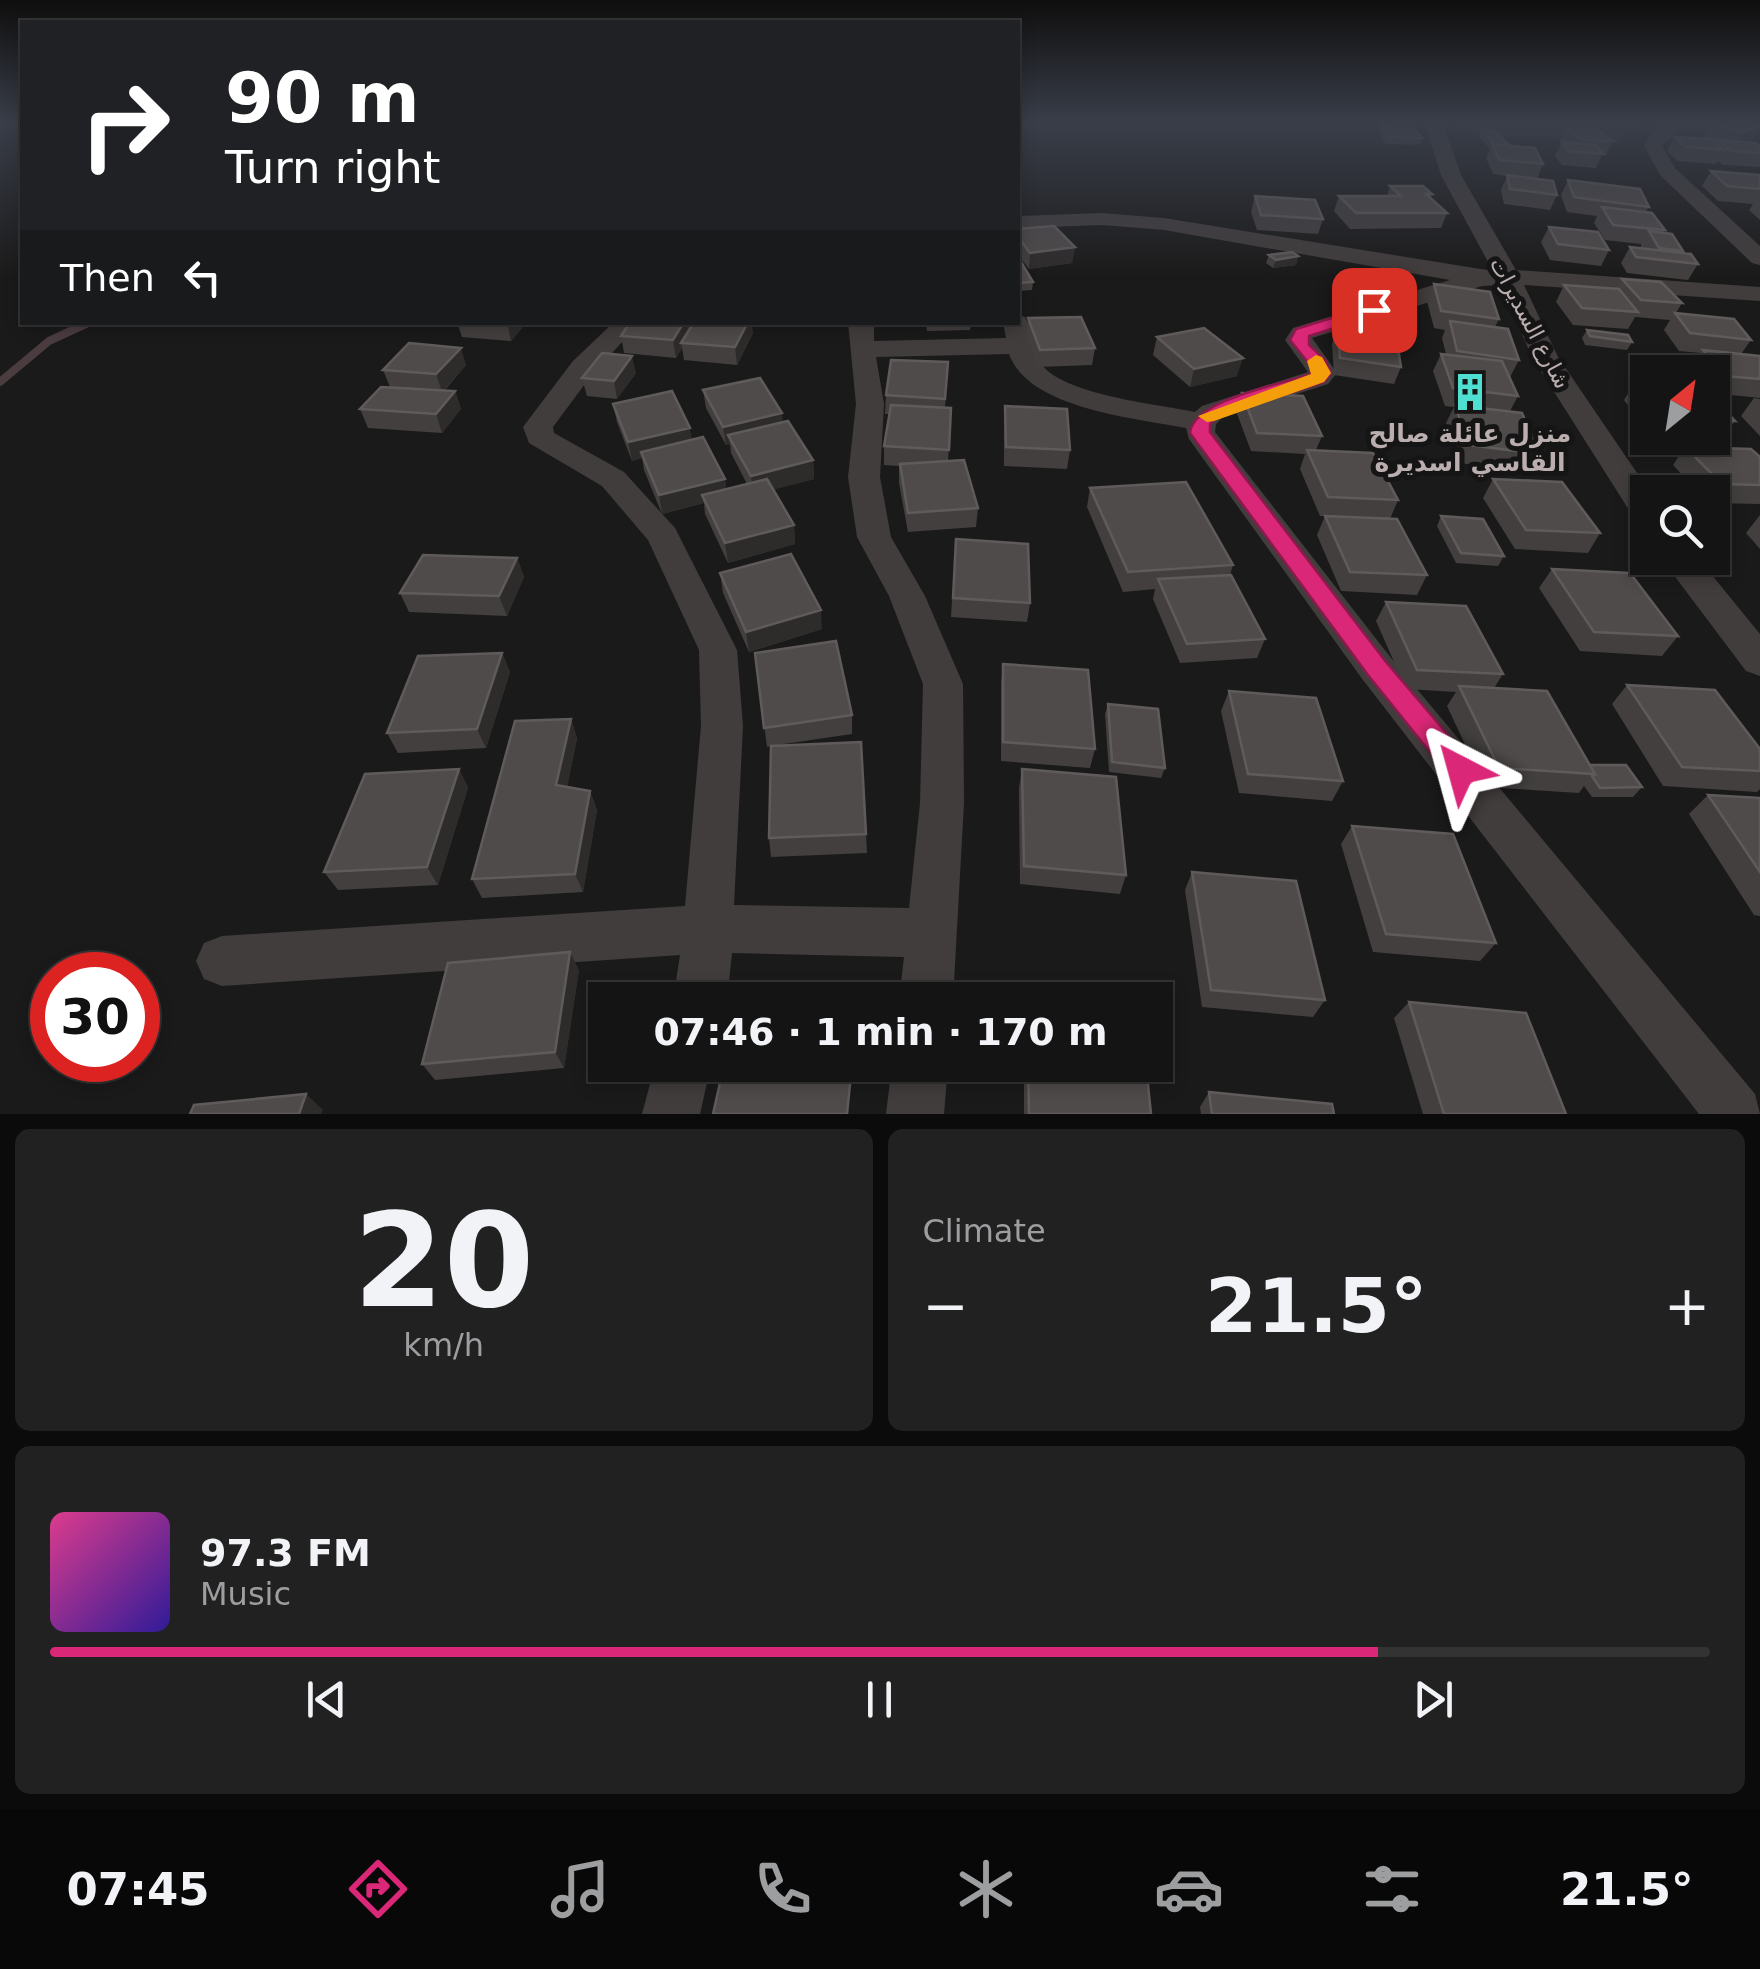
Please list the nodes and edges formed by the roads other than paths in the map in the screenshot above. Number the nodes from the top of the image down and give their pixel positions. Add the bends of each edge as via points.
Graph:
1 (1452, 173) edge
2 (1669, 173) edge
3 (1020, 222) edge
4 (1760, 258) edge
5 (1494, 278) junction
6 (1760, 294) edge
7 (626, 325) edge
8 (1019, 334) edge
9 (861, 336) edge
10 (1201, 422) junction
11 (1630, 487) edge
12 (1692, 575) edge
13 (1760, 661) edge
14 (708, 929) junction
15 (932, 933) junction
16 (222, 961) dead end
17 (702, 982) edge
18 (928, 982) edge
19 (679, 1082) edge
20 (918, 1082) edge
21 (671, 1114) edge
22 (915, 1114) edge
23 (1735, 1114) edge

1 - 5 street, شارع السديرات
2 - 4 street
3 - 5 street via 1164,224
5 - 6 street
5 - 10 street via 1302,333 1298,340 1319,364 1318,378 1212,412
5 - 11 street, شارع السديرات
7 - 14 street via 583,367 538,427 540,437 613,479 662,536 718,650 722,726
8 - 9 street
8 - 10 street via 1028,366 1040,380
9 - 15 street via 870,404 864,477 874,537 943,684
10 - 23 street via 1200,433 1377,668
12 - 13 street
14 - 15 street
14 - 16 street
14 - 17 street
15 - 18 street
19 - 21 street
20 - 22 street

